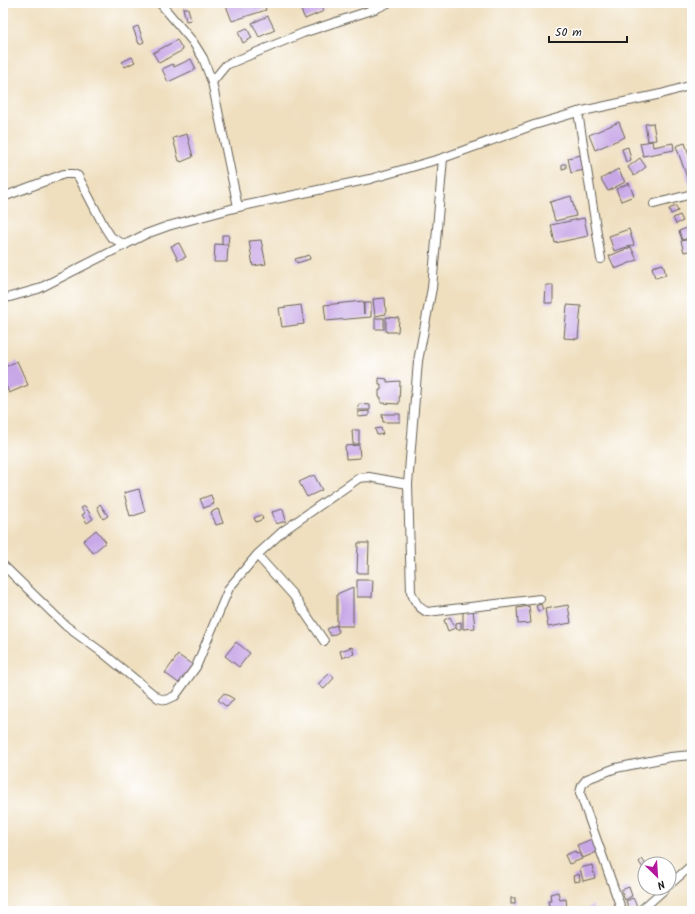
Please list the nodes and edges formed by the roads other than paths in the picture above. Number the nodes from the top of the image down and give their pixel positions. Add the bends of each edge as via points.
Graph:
1 (160, 3) edge
2 (388, 3) edge
3 (212, 82) junction
4 (692, 85) edge
5 (578, 112) junction
6 (443, 158) junction
7 (692, 194) edge
8 (3, 198) edge
9 (654, 204) dead end
10 (238, 207) junction
11 (125, 245) junction
12 (601, 260) dead end
13 (3, 299) edge
14 (408, 484) junction
15 (257, 555) junction
16 (3, 565) edge
17 (540, 598) dead end
18 (324, 641) dead end
19 (692, 755) edge
20 (692, 865) edge
21 (677, 878) edge
22 (657, 896) edge
23 (622, 911) edge
24 (640, 911) edge

1 - 3 street via 193,42 203,58
2 - 3 street via 303,33 226,66
3 - 10 street
4 - 5 street
5 - 6 street
5 - 12 street
6 - 10 street via 370,179
6 - 14 street via 432,288 418,361
7 - 9 street
8 - 11 street via 64,174 73,174 78,176 111,237
10 - 11 street via 168,226
11 - 13 street via 38,289
14 - 15 street via 369,477 359,478 283,530
14 - 17 street via 411,592 420,609 427,612
15 - 16 street via 229,588 196,667 175,696 166,700 158,698 66,626
15 - 18 street via 293,595
19 - 23 street via 616,768 587,779 582,785 580,793
20 - 21 street
22 - 24 street

